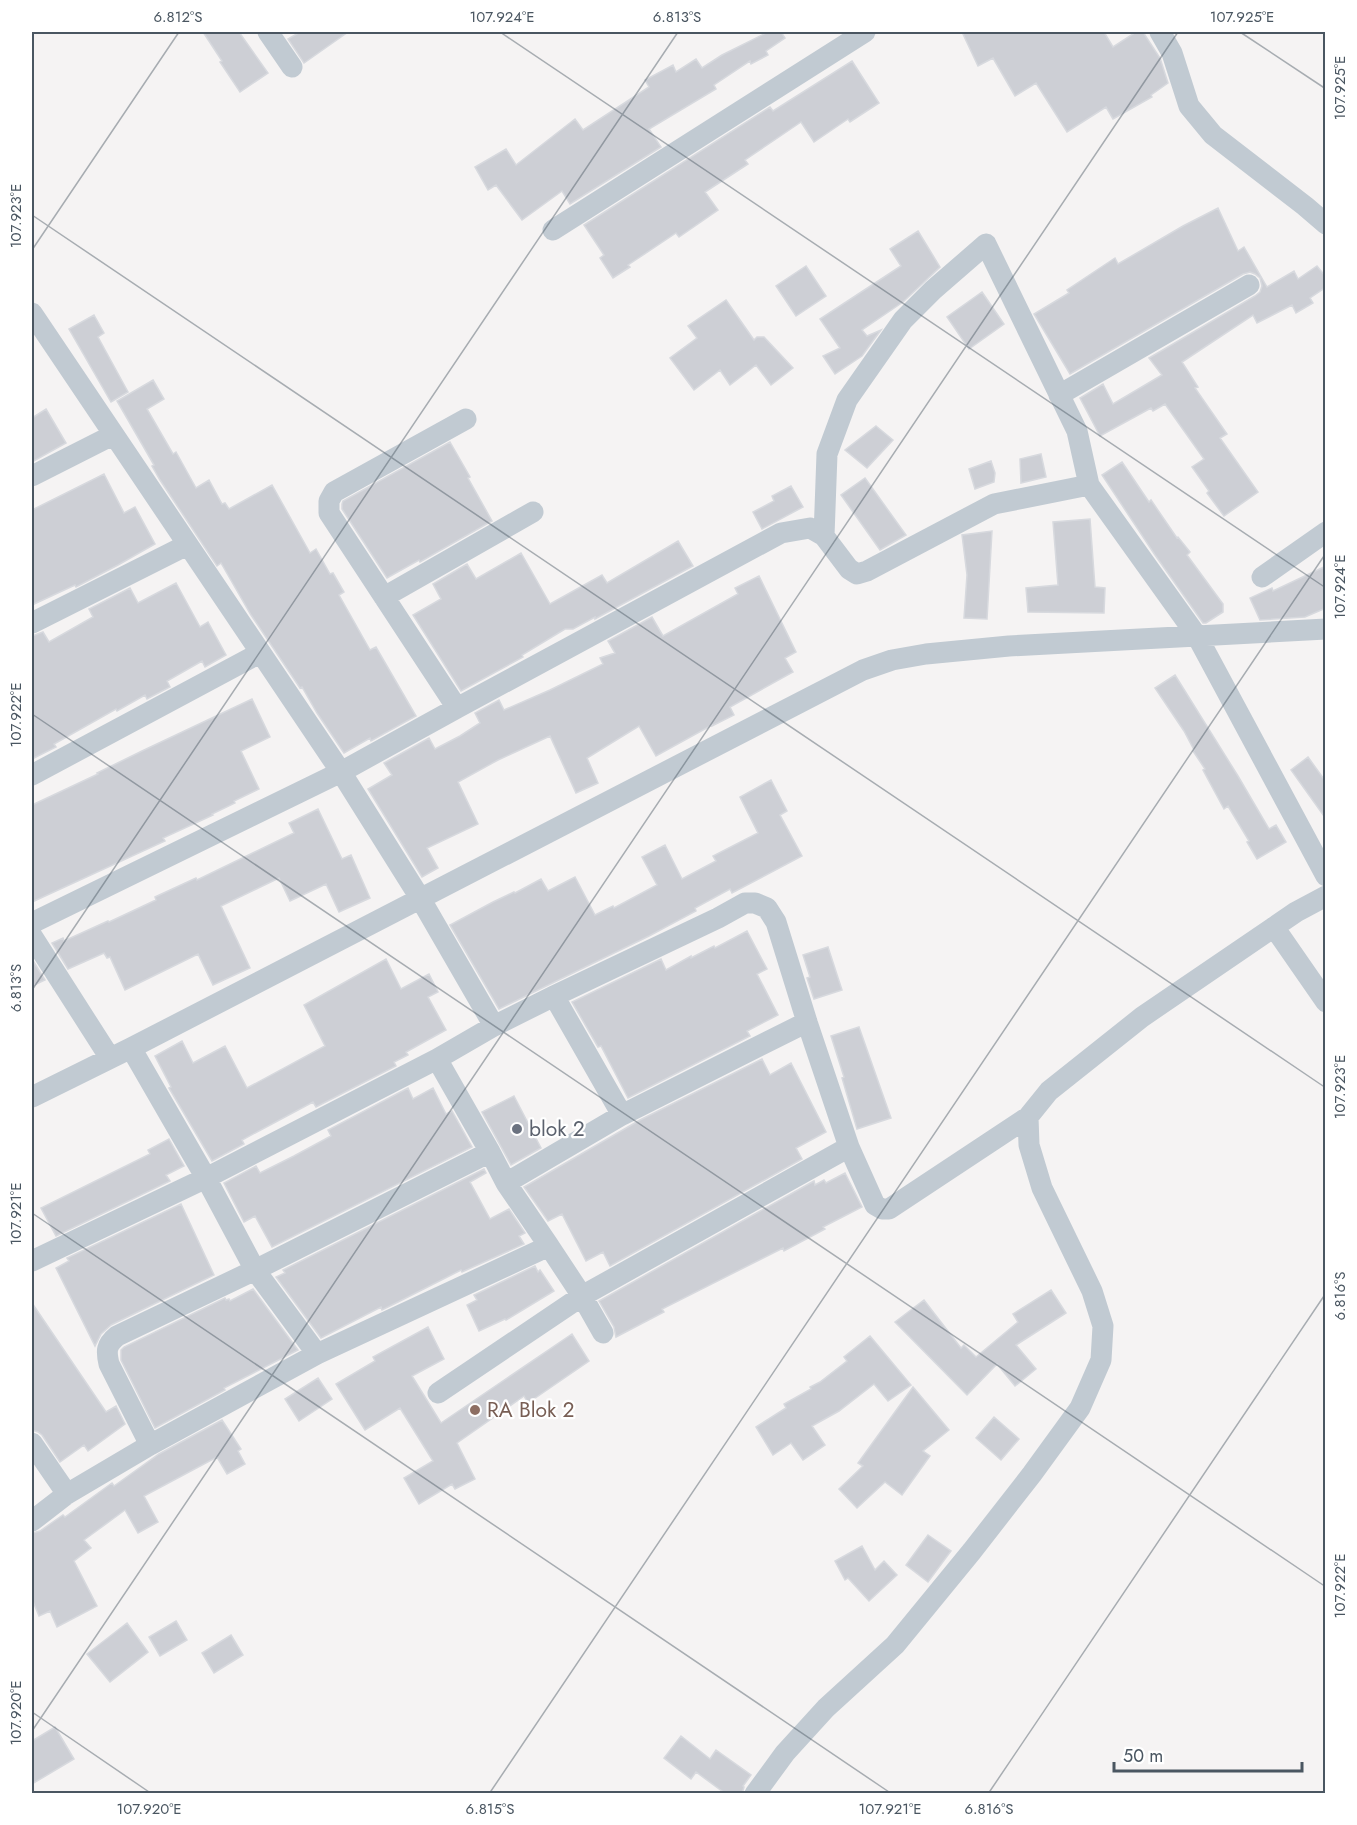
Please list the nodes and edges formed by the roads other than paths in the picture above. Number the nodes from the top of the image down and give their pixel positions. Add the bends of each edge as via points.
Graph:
1 (268, 32) edge
2 (864, 32) edge
3 (1160, 32) edge
4 (292, 67) dead end
5 (1326, 225) edge
6 (553, 230) dead end
7 (1249, 285) dead end
8 (32, 313) edge
9 (1059, 395) junction
10 (466, 419) dead end
11 (113, 435) junction
12 (32, 476) edge
13 (1089, 486) junction
14 (533, 512) dead end
15 (1326, 532) edge
16 (825, 536) junction
17 (187, 545) junction
18 (1262, 577) dead end
19 (384, 597) junction
20 (32, 623) edge
21 (1326, 629) edge
22 (1197, 636) junction
23 (260, 653) junction
24 (457, 708) junction
25 (341, 772) junction
26 (32, 775) edge
27 (1326, 876) edge
28 (1326, 896) edge
29 (420, 898) junction
30 (32, 923) edge
31 (1274, 927) junction
32 (32, 936) edge
33 (554, 996) junction
34 (1326, 1002) edge
35 (807, 1022) junction
36 (494, 1026) junction
37 (131, 1048) junction
38 (110, 1058) junction
39 (437, 1059) junction
40 (32, 1097) edge
41 (622, 1115) junction
42 (1028, 1117) junction
43 (849, 1147) junction
44 (490, 1152) junction
45 (206, 1178) junction
46 (506, 1183) junction
47 (549, 1246) junction
48 (32, 1261) edge
49 (255, 1270) junction
50 (582, 1296) junction
51 (603, 1333) dead end
52 (317, 1354) junction
53 (438, 1393) dead end
54 (32, 1443) edge
55 (150, 1445) junction
56 (67, 1494) junction
57 (32, 1521) edge
58 (755, 1794) edge

1 - 4 street
2 - 6 street
3 - 5 street via 1172,53 1189,106 1212,135
7 - 9 street
8 - 11 street
9 - 13 street via 1077,431
9 - 16 street via 986,244 903,320 847,400 827,454
10 - 19 street via 334,492 329,501 329,513
11 - 12 street
11 - 17 street
13 - 16 street via 994,504 857,574
13 - 22 street
14 - 19 street
15 - 18 street
16 - 24 street via 810,528 781,533
17 - 20 street
17 - 23 street
19 - 24 street
21 - 22 street
22 - 27 street
22 - 29 street via 1009,646 892,660 863,670
23 - 25 street
23 - 26 street
24 - 25 street
25 - 29 street
25 - 30 street
28 - 31 street
29 - 36 street
29 - 37 street
31 - 34 street
31 - 42 street via 1142,1017 1049,1091
32 - 38 street
33 - 35 street via 745,903 755,903 767,908 776,922
33 - 36 street
33 - 41 street
35 - 41 street
35 - 43 street
36 - 39 street
37 - 38 street
37 - 45 street
38 - 40 street
39 - 44 street
39 - 45 street
41 - 46 street
42 - 43 street via 889,1209 875,1205
42 - 58 street via 1029,1145 1042,1188 1092,1291 1103,1326 1101,1360 1080,1408 972,1551 895,1645 826,1708
43 - 50 street
44 - 46 street
44 - 49 street
45 - 48 street
45 - 49 street
46 - 47 street
47 - 50 street
47 - 52 street
49 - 52 street
49 - 55 street via 117,1336 108,1344 109,1364
50 - 51 street
50 - 53 street
52 - 55 street
54 - 56 street
55 - 56 street
56 - 57 street

